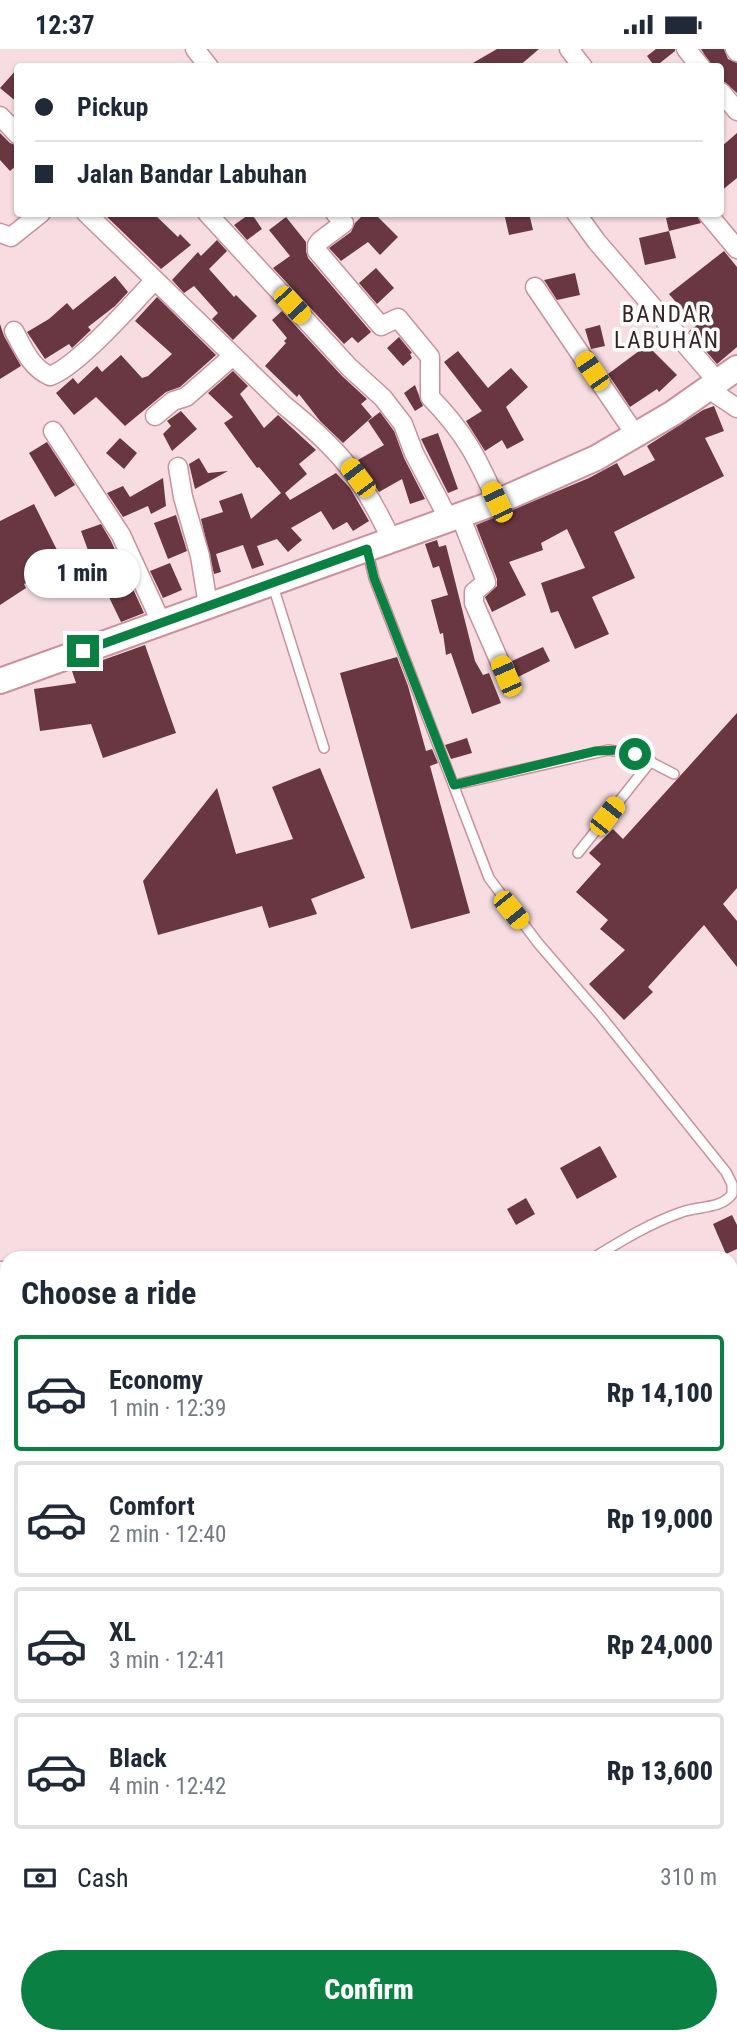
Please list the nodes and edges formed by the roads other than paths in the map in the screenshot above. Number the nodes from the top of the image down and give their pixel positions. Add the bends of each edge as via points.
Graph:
1 (195, 49) edge
2 (569, 49) edge
3 (686, 49) edge
4 (206, 63) edge
5 (580, 63) edge
6 (698, 63) edge
7 (724, 96) edge
8 (737, 111) edge
9 (0, 116) edge
10 (14, 131) edge
11 (36, 217) edge
12 (90, 217) edge
13 (211, 217) edge
14 (339, 217) edge
15 (579, 217) edge
16 (710, 217) edge
17 (0, 233) edge
18 (737, 249) edge
19 (154, 281) junction
20 (535, 287) dead end
21 (14, 331) dead end
22 (233, 356) junction
23 (720, 379) edge
24 (737, 408) edge
25 (155, 416) dead end
26 (53, 431) dead end
27 (635, 435) junction
28 (178, 467) dead end
29 (497, 502) junction
30 (454, 516) junction
31 (392, 541) junction
32 (367, 549) junction
33 (272, 584) junction
34 (208, 605) junction
35 (161, 622) junction
36 (2, 676) edge
37 (506, 676) dead end
38 (324, 748) dead end
39 (651, 761) junction
40 (674, 774) dead end
41 (454, 785) junction
42 (578, 853) dead end
43 (605, 1251) edge

1 - 4 street
2 - 5 street
3 - 6 street
7 - 8 street
9 - 10 street
11 - 17 street via 11,237
12 - 19 street
13 - 30 street via 383,398 403,424 414,453
14 - 29 street via 344,223 320,241 317,251 381,326 398,318 418,340 430,357 430,397 455,422 474,451
15 - 23 street
16 - 18 street
19 - 21 street via 60,373 40,372
19 - 22 street
20 - 27 street
22 - 25 street via 186,397
22 - 31 street via 341,455 371,498
23 - 24 street
23 - 27 main road
26 - 35 street via 121,535
27 - 29 main road via 596,458
28 - 34 street
29 - 30 main road
30 - 31 main road
30 - 37 street via 485,575 486,582 473,595 474,603
31 - 32 main road
32 - 33 main road
32 - 41 lane
33 - 34 main road
33 - 38 lane
34 - 35 main road
35 - 36 main road
39 - 40 lane
39 - 41 lane via 608,750
39 - 42 lane
41 - 43 lane via 489,878 511,910 732,1184 732,1194 724,1203 683,1211

